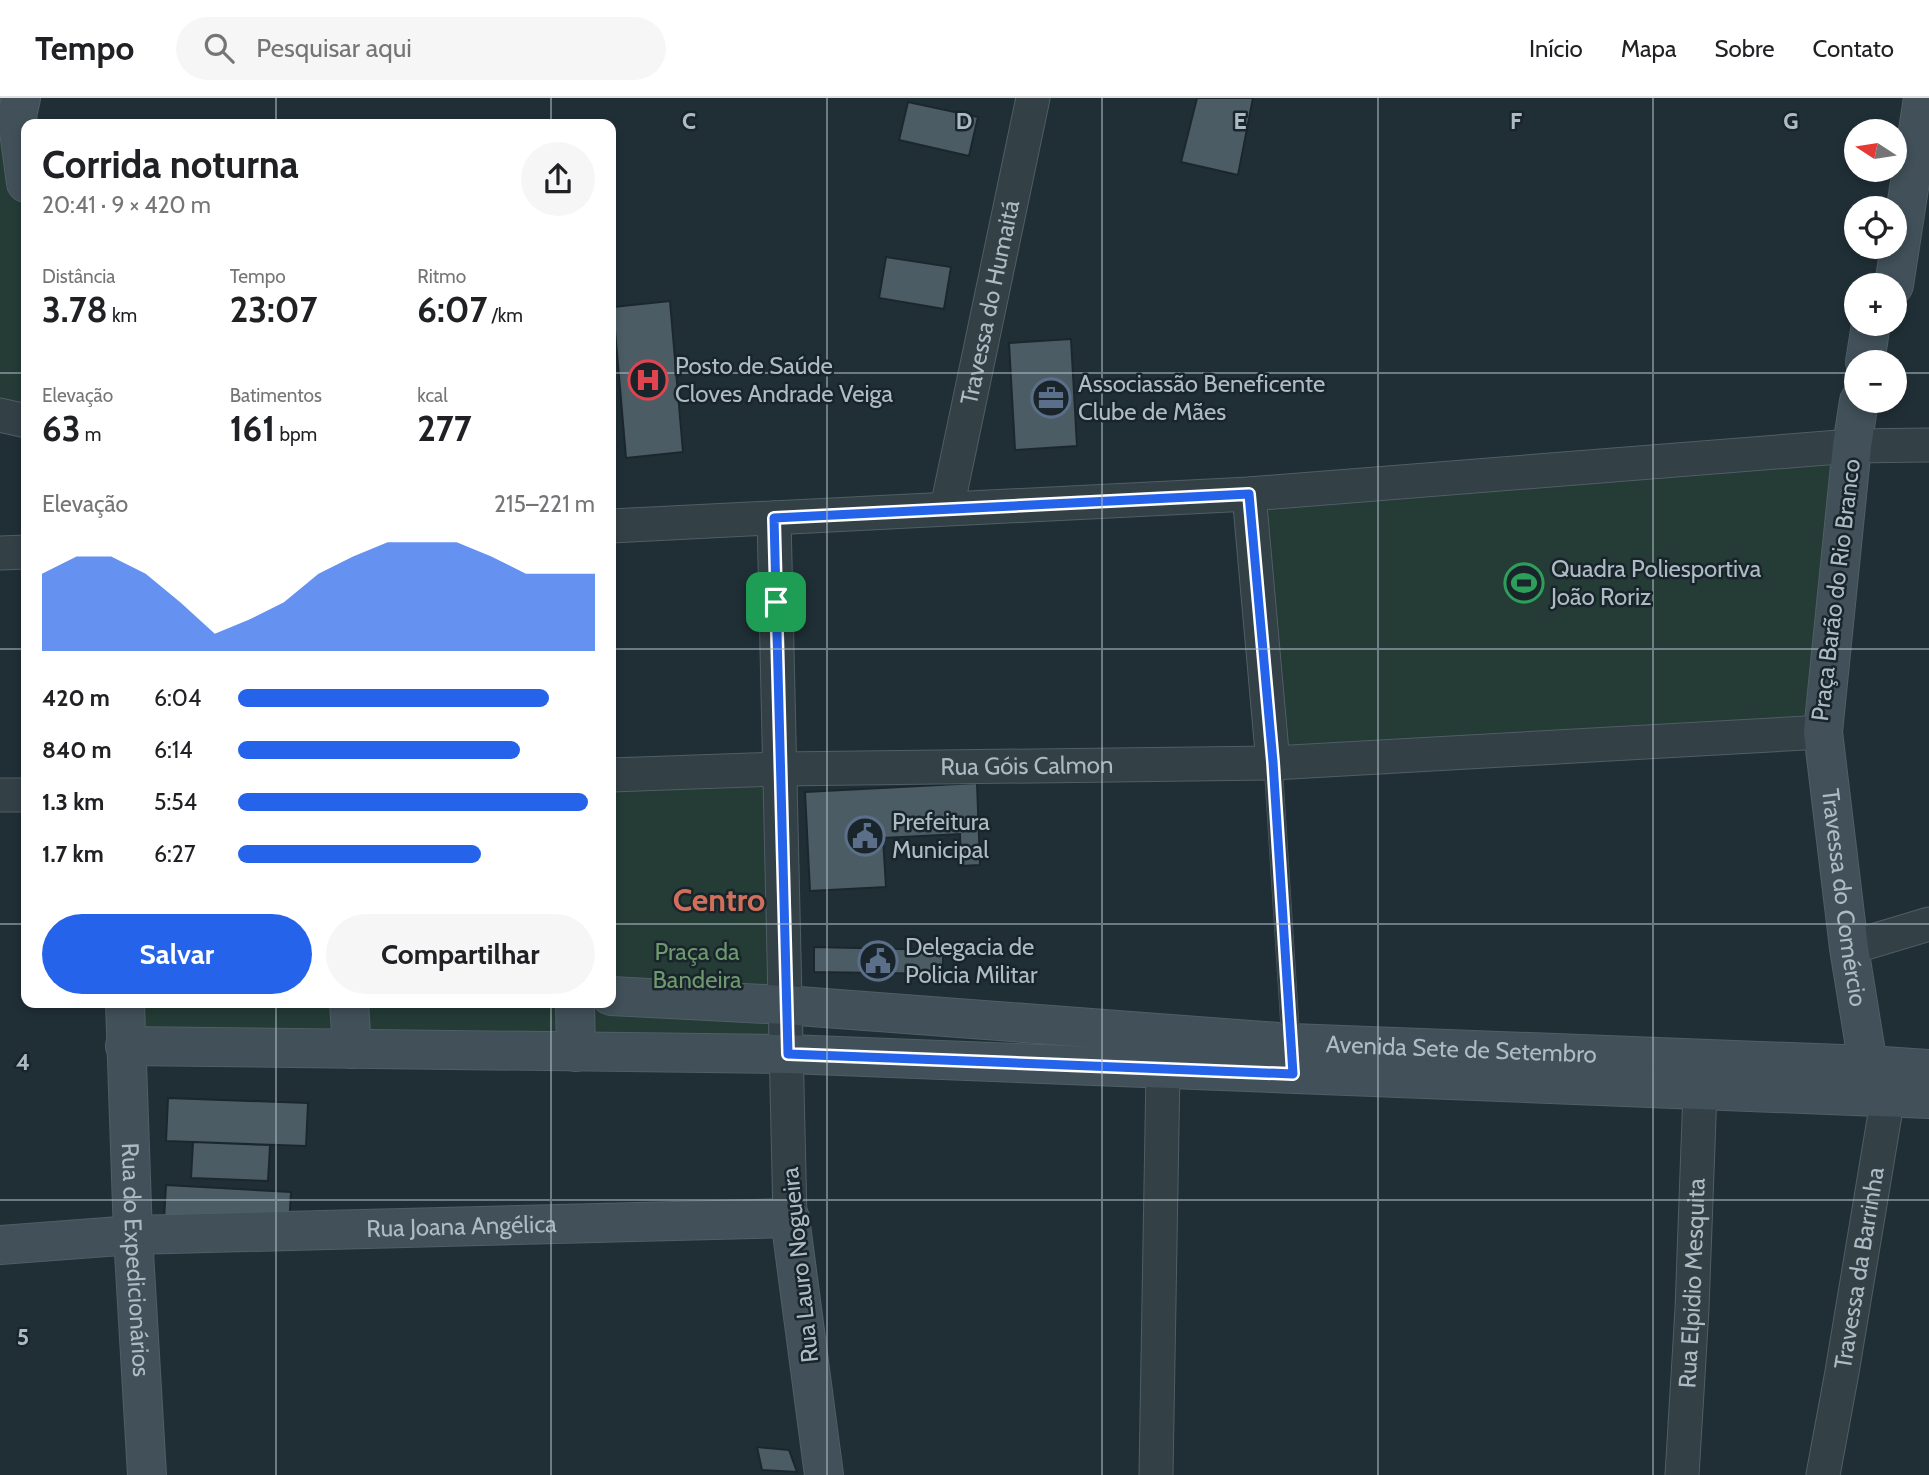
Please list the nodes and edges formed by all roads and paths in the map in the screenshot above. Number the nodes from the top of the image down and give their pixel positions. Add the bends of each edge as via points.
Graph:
1 (1033, 98) edge
2 (1906, 98) edge
3 (1923, 98) edge
4 (13, 109) edge
5 (1903, 119) edge
6 (21, 155) edge
7 (1896, 273) edge
8 (1857, 413) edge
9 (1874, 413) edge
10 (0, 415) edge
11 (21, 421) edge
12 (1929, 445) edge
13 (1852, 446) junction
14 (1249, 494) junction
15 (947, 508) junction
16 (774, 518) junction
17 (616, 526) edge
18 (21, 552) edge
19 (0, 553) edge
20 (1823, 732) junction
21 (1273, 762) junction
22 (781, 769) junction
23 (616, 775) edge
24 (21, 795) edge
25 (0, 796) edge
26 (1929, 924) edge
27 (1849, 948) junction
28 (616, 996) edge
29 (785, 1004) junction
30 (125, 1008) edge
31 (349, 1008) edge
32 (575, 1008) edge
33 (125, 1046) junction
34 (352, 1049) junction
35 (576, 1052) junction
36 (788, 1054) junction
37 (1292, 1059) junction
38 (1929, 1069) edge
39 (1163, 1070) junction
40 (1878, 1080) junction
41 (1700, 1091) junction
42 (1929, 1099) edge
43 (790, 1218) junction
44 (133, 1235) junction
45 (0, 1245) edge
46 (147, 1475) edge
47 (824, 1475) edge
48 (1156, 1475) edge
49 (1682, 1475) edge
50 (1823, 1475) edge

1 - 15 street, Travessa do Humaitá
2 - 5 street
3 - 7 street
4 - 6 street
8 - 13 street
9 - 13 street
10 - 11 street
12 - 13 street
13 - 14 street, Praça Barão do Rio Branco
13 - 20 street, Praça Barão do Rio Branco
14 - 15 street, Praça Barão do Rio Branco
14 - 21 street
15 - 16 street, Praça Barão do Rio Branco
16 - 17 street, Praça Barão do Rio Branco
16 - 22 street
18 - 19 street
20 - 21 street, Praça Barão do Rio Branco
20 - 27 street, Travessa do Comércio
21 - 22 street, Rua Góis Calmon
21 - 37 lane
22 - 23 street
22 - 29 street
24 - 25 street
26 - 27 street
27 - 40 street, Travessa do Comércio
28 - 29 street
29 - 36 street
29 - 37 street, Avenida Sete de Setembro
30 - 33 street
31 - 34 street
32 - 35 street
33 - 34 street
33 - 44 street, Rua do Expedicionários
34 - 35 street
35 - 36 street
36 - 39 street, Avenida Sete de Setembro
36 - 43 street, Rua Lauro Nogueira
37 - 39 street, Avenida Sete de Setembro
37 - 40 street, Avenida Sete de Setembro via 1834,1065
37 - 41 street, Avenida Sete de Setembro
38 - 40 street, Avenida Sete de Setembro
39 - 48 street
40 - 41 street, Avenida Sete de Setembro
40 - 42 street, Avenida Sete de Setembro
40 - 50 street, Travessa da Barrinha via 1845,1359
41 - 49 street, Rua Elpidio Mesquita
43 - 44 street, Rua Joana Angélica
43 - 47 street, Rua Lauro Nogueira
44 - 45 street, Rua Joana Angélica
44 - 46 street, Rua do Expedicionários

